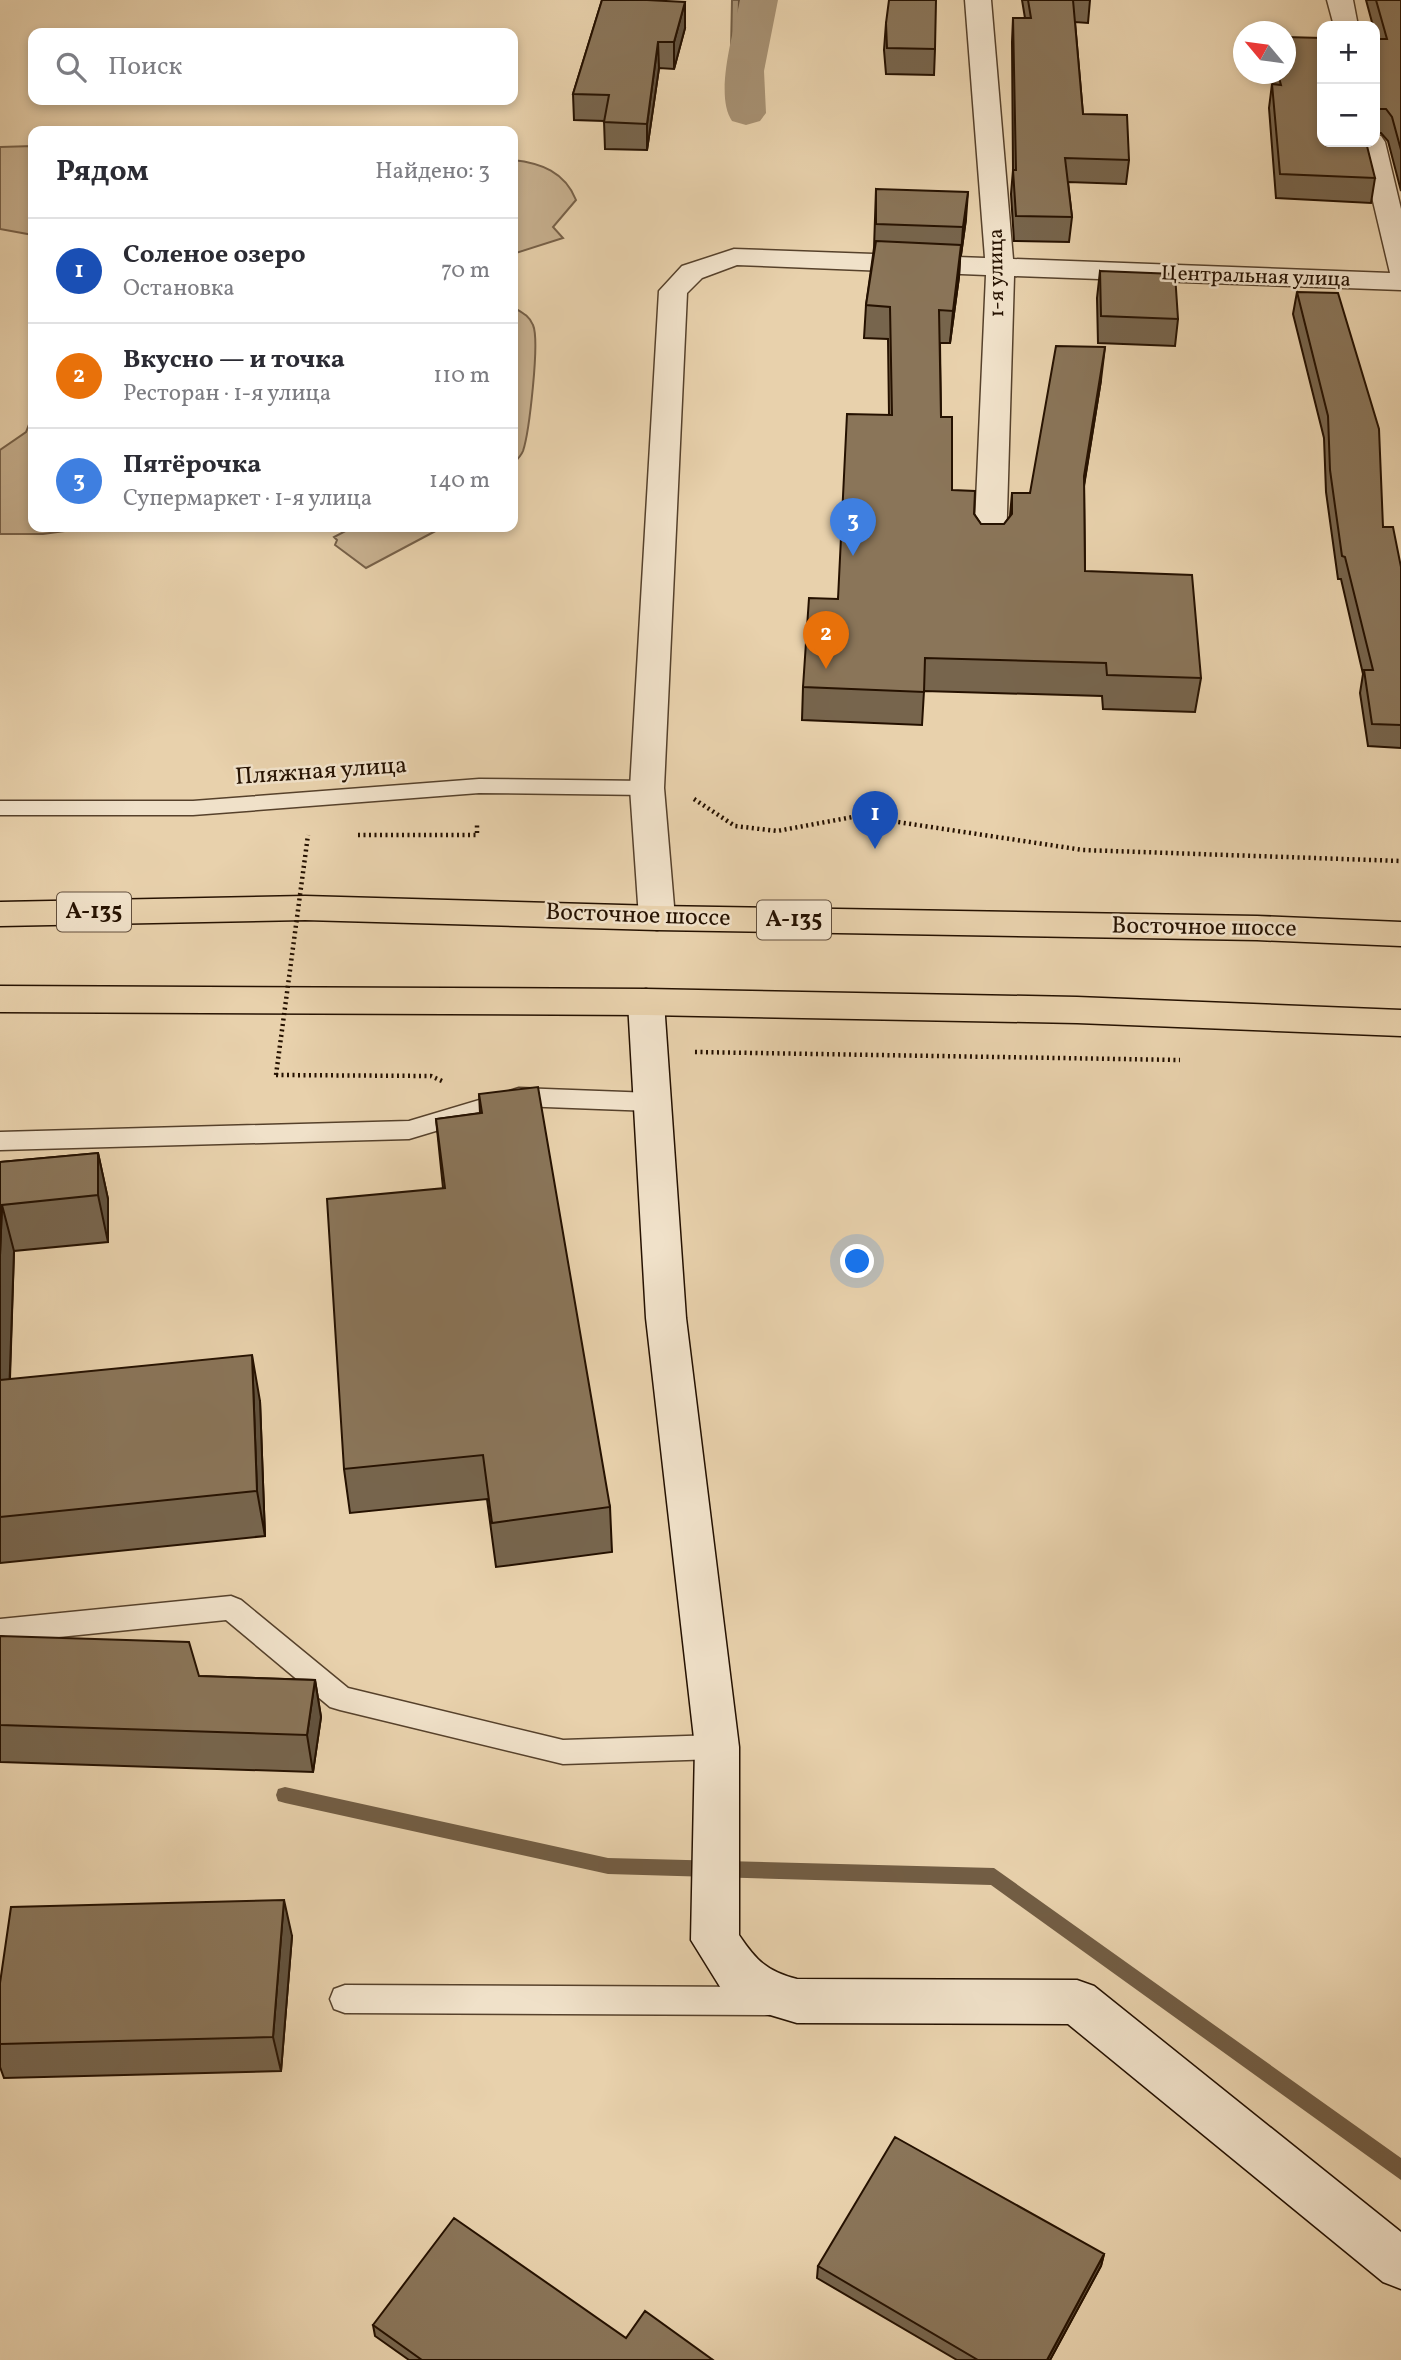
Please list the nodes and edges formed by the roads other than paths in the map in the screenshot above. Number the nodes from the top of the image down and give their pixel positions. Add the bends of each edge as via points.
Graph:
1 (978, 0) edge
2 (1340, 0) edge
3 (1345, 21) edge
4 (1373, 147) edge
5 (1000, 268) junction
6 (1401, 269) edge
7 (1401, 282) edge
8 (990, 547) edge
9 (647, 788) junction
10 (0, 808) edge
11 (0, 914) edge
12 (657, 918) junction
13 (1401, 934) edge
14 (0, 999) edge
15 (646, 1002) junction
16 (1401, 1023) edge
17 (652, 1102) junction
18 (0, 1141) edge
19 (0, 1631) edge
20 (716, 1747) junction
21 (345, 1999) dead end
22 (797, 2001) junction
23 (1401, 2264) edge

1 - 5 street, 1-я улица
2 - 3 street
4 - 6 street
5 - 7 street, Центральная улица
5 - 8 street, 1-я улица
5 - 9 street, Центральная улица via 734,257 692,272 673,291
9 - 10 lane, Пляжная улица via 479,786 192,808
9 - 12 street
11 - 12 highway, Восточное шоссе / А-135 via 305,908
12 - 13 highway, Восточное шоссе / А-135
14 - 15 highway
15 - 16 highway via 1077,1010
15 - 17 street
17 - 18 lane via 519,1097 409,1130
17 - 20 street via 666,1318
19 - 20 lane via 231,1608 340,1698 563,1752
20 - 22 street via 715,1940 739,1975 767,1993
21 - 22 lane
22 - 23 street via 1077,2002

